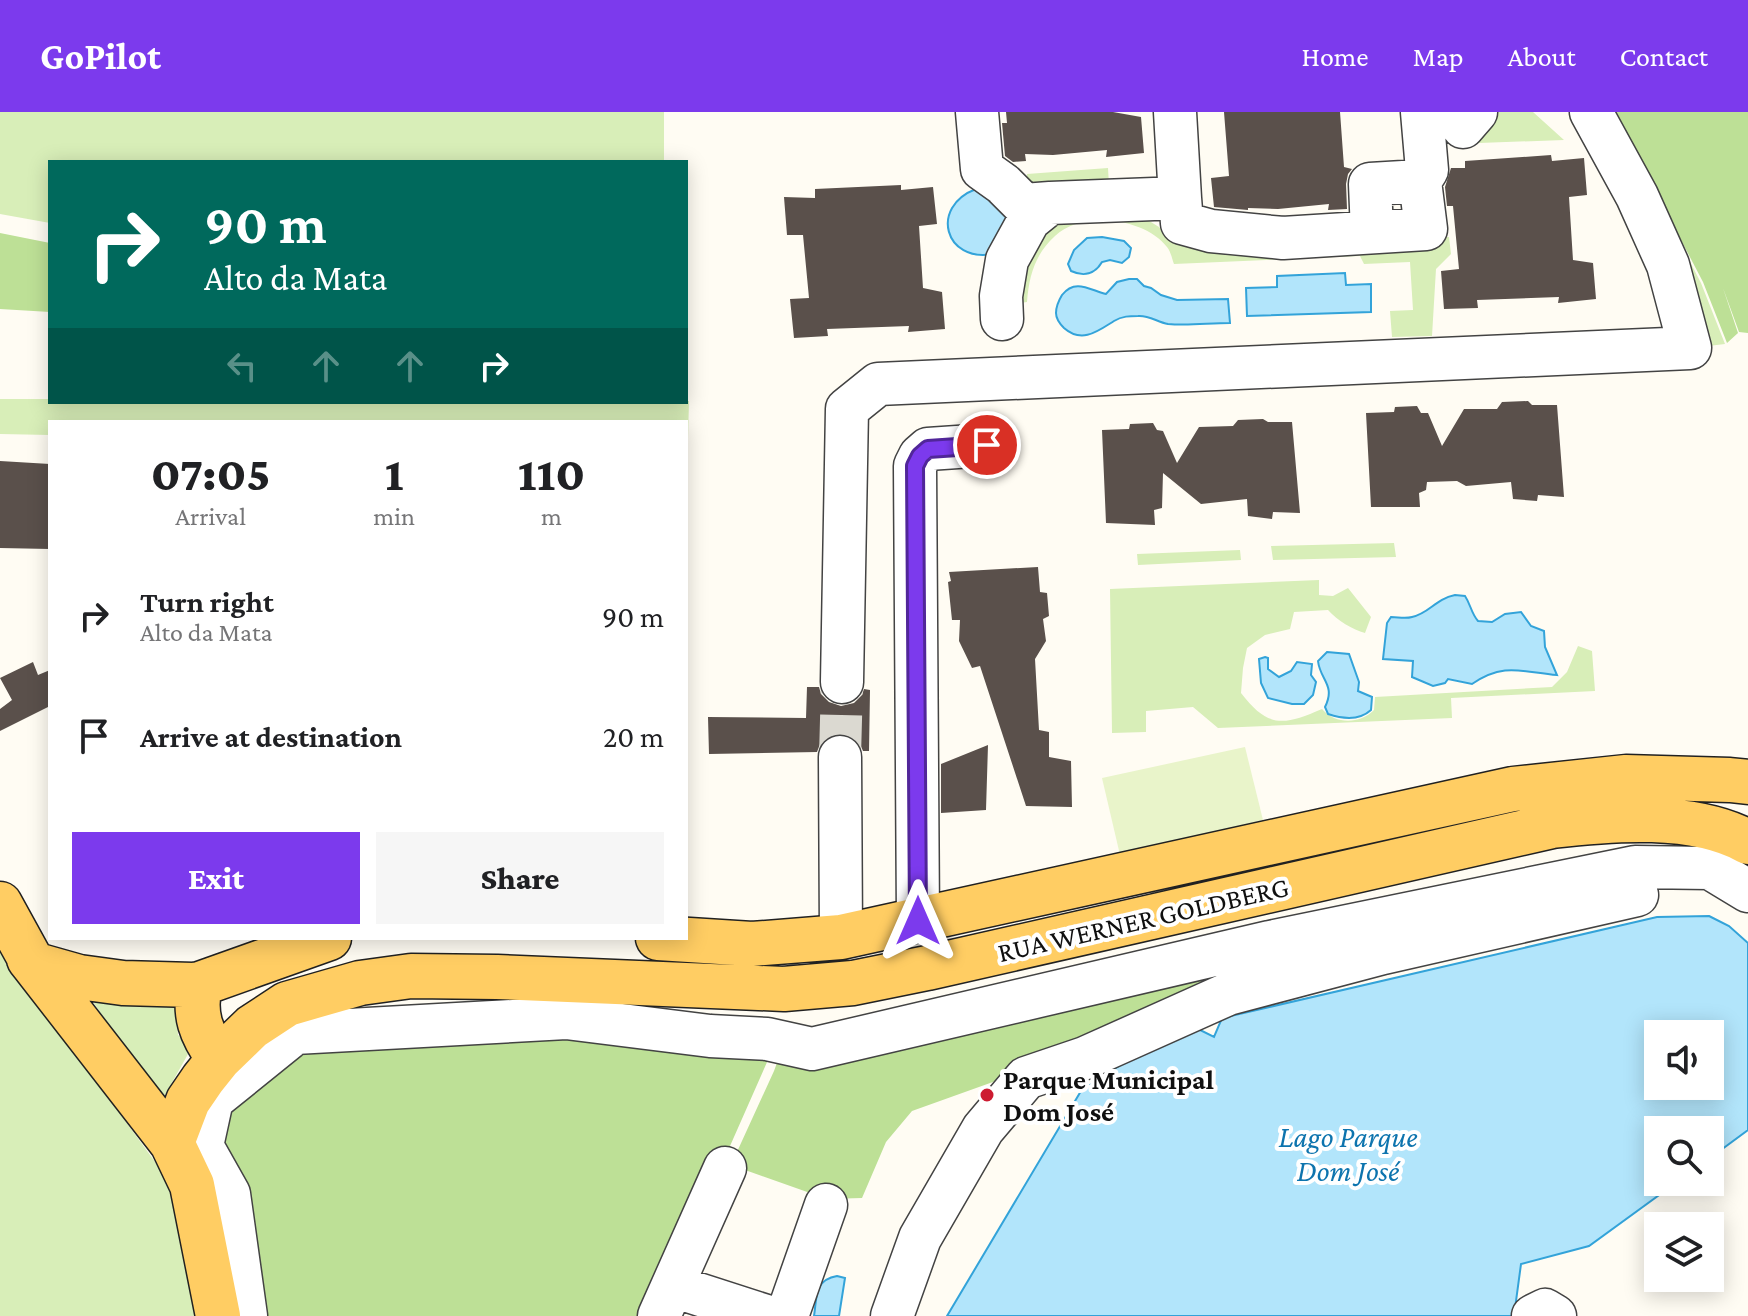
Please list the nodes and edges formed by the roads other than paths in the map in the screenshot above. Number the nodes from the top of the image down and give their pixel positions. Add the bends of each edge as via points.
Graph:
1 (977, 112) edge
2 (1175, 112) edge
3 (1422, 112) edge
4 (1460, 112) edge
5 (1476, 112) edge
6 (1591, 112) edge
7 (1180, 198) junction
8 (1050, 203) junction
9 (1002, 319) dead end
10 (987, 445) dead end
11 (842, 682) tunnel mouth
12 (840, 757) tunnel mouth
13 (1748, 782) edge
14 (1748, 842) edge
15 (1748, 891) edge
16 (0, 904) edge
17 (0, 920) edge
18 (918, 921) junction
19 (1748, 923) edge
20 (841, 937) junction
21 (323, 940) edge
22 (688, 940) edge
23 (33, 964) junction
24 (200, 984) junction
25 (219, 1059) junction
26 (172, 1143) junction
27 (725, 1168) dead end
28 (826, 1205) dead end
29 (666, 1301) edge
30 (218, 1316) edge
31 (246, 1316) edge
32 (766, 1316) edge
33 (787, 1316) edge
34 (892, 1316) edge
35 (1533, 1316) edge
36 (1555, 1316) edge

1 - 8 street via 982,169 1024,205
2 - 7 street
3 - 7 street via 1427,170 1420,181 1426,229 1283,238 1211,231 1182,223
4 - 5 street via 1463,127
6 - 11 street via 1668,265 1690,348 878,384 847,409
7 - 8 street
8 - 9 street via 1029,220 1007,260
10 - 18 street via 928,449 915,466
12 - 20 street
13 - 18 main road, RUA WERNER GOLDBERG via 1626,777 1513,789
14 - 25 main road, RUA WERNER GOLDBERG via 1705,825 1604,820 1552,826 828,986 784,989 468,976 360,983 287,1004 252,1027
15 - 31 street via 1710,868 1635,867 1270,942 812,1049 767,1039 566,1018 295,1033 212,1100 202,1146 229,1194
16 - 23 main road
17 - 23 main road
18 - 20 main road, RUA WERNER GOLDBERG
19 - 34 street via 1726,900 1693,894 1636,895 1228,994 1085,1058 1026,1078 983,1129 920,1238
20 - 22 main road, RUA WERNER GOLDBERG via 752,944
21 - 24 main road
23 - 24 main road via 123,983
23 - 26 main road
24 - 25 main road via 197,1015
25 - 26 main road, RUA WERNER GOLDBERG via 188,1101
26 - 30 main road via 192,1185
27 - 29 street
28 - 33 street
29 - 32 street
35 - 36 street via 1545,1310

